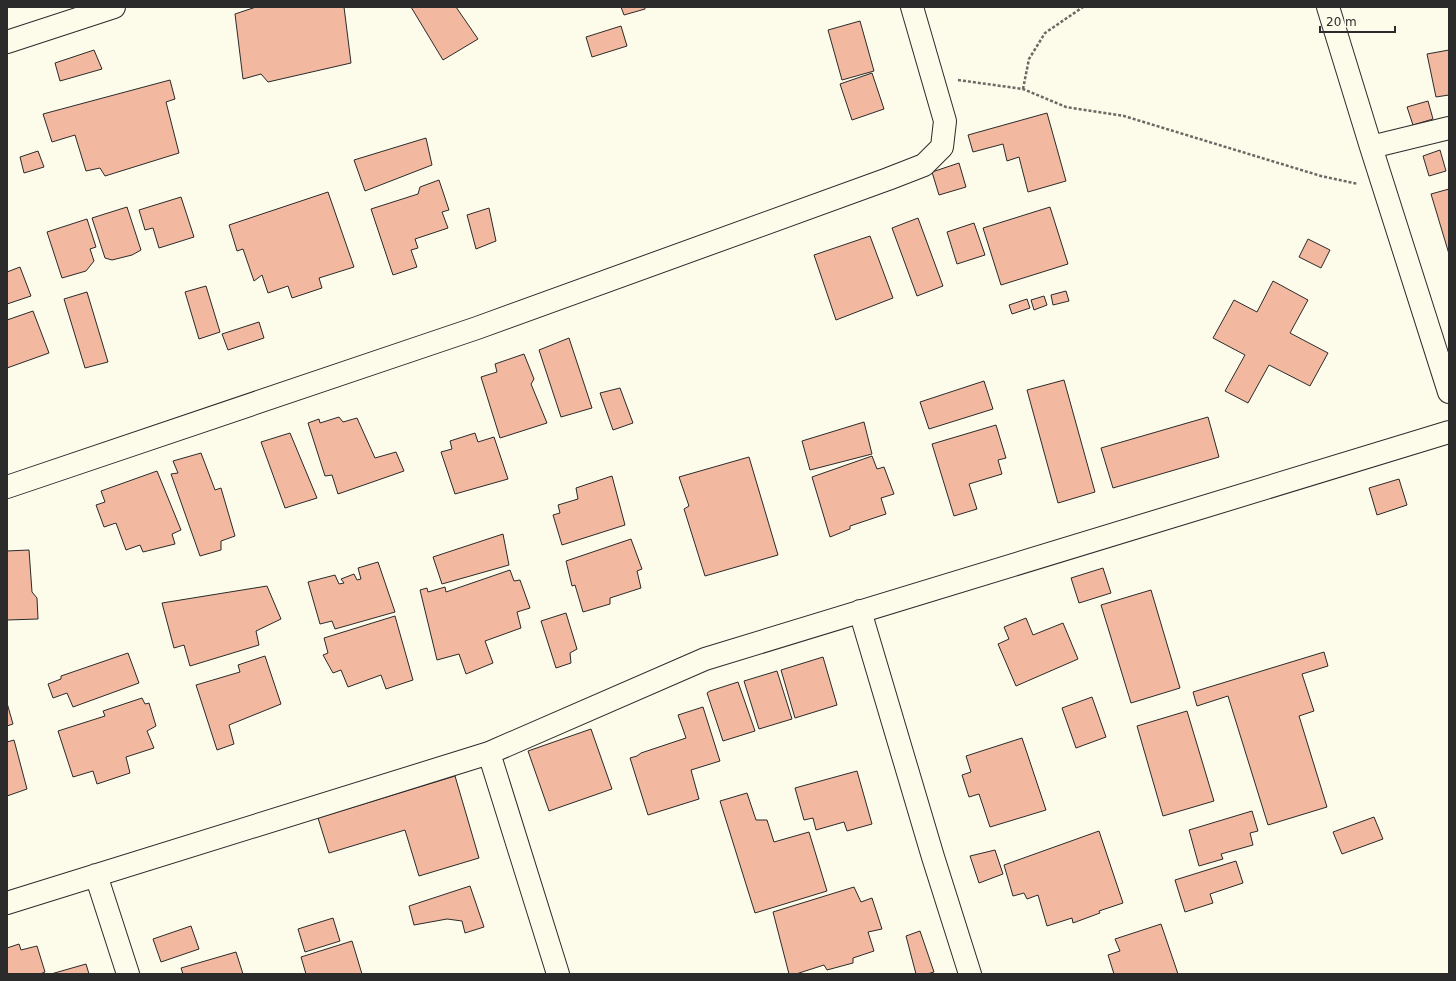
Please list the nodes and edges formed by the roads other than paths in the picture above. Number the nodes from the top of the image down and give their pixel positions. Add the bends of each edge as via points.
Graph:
1 (114, 7) edge
2 (912, 7) edge
3 (1328, 7) edge
4 (7, 42) edge
5 (1449, 128) edge
6 (1371, 148) junction
7 (1449, 392) edge
8 (1449, 432) edge
9 (7, 487) edge
10 (860, 611) junction
11 (489, 752) junction
12 (96, 874) junction
13 (7, 903) edge
14 (128, 974) edge
15 (558, 974) edge
16 (970, 974) edge

1 - 4 street
2 - 9 street via 945,121 942,147 924,165 477,328
3 - 6 street
5 - 6 street
6 - 7 street
8 - 10 street
10 - 11 street via 705,659
10 - 16 street via 932,857
11 - 12 street
11 - 15 street
12 - 13 street
12 - 14 street

